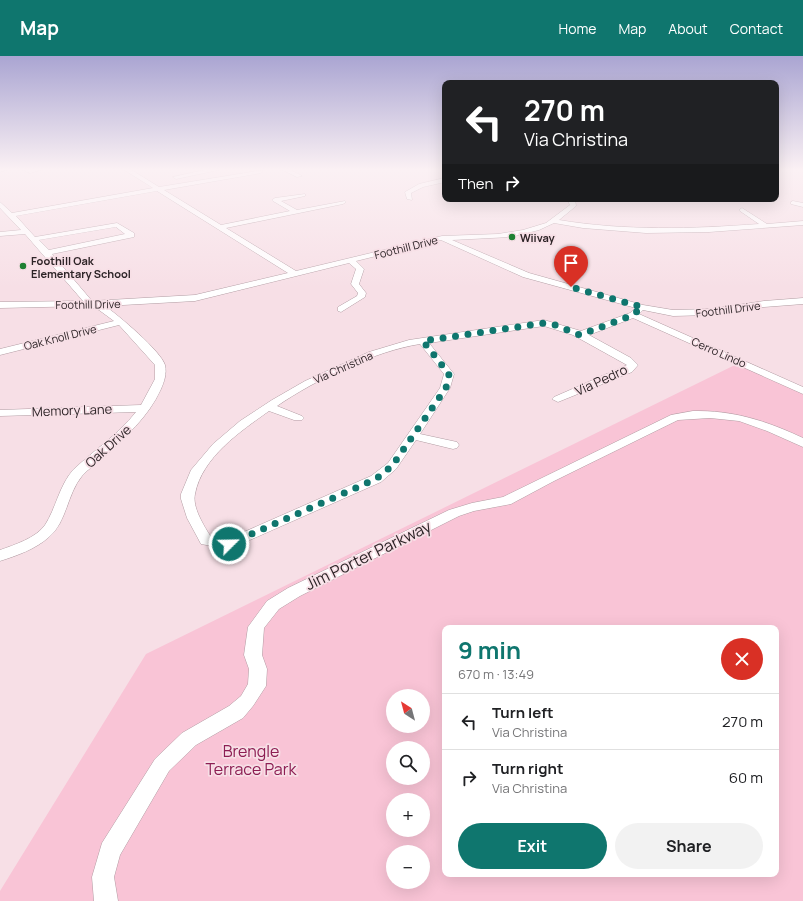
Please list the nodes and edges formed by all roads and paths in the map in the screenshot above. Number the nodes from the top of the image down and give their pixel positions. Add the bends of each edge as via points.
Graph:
1 (4, 208) edge
2 (50, 208) edge
3 (191, 208) edge
4 (290, 208) edge
5 (313, 208) edge
6 (570, 208) edge
7 (742, 210) dead end
8 (296, 212) junction
9 (11, 215) junction
10 (552, 221) junction
11 (803, 223) edge
12 (765, 225) junction
13 (222, 227) junction
14 (26, 232) junction
15 (0, 234) edge
16 (442, 238) junction
17 (34, 239) junction
18 (47, 253) junction
19 (351, 261) junction
20 (295, 274) junction
21 (87, 299) junction
22 (803, 300) edge
23 (0, 305) edge
24 (642, 307) junction
25 (341, 309) dead end
26 (633, 315) junction
27 (121, 322) junction
28 (580, 335) junction
29 (423, 341) junction
30 (0, 352) edge
31 (803, 391) edge
32 (558, 399) dead end
33 (268, 407) junction
34 (144, 408) junction
35 (0, 413) edge
36 (298, 418) dead end
37 (413, 436) junction
38 (803, 443) edge
39 (453, 445) dead end
40 (0, 556) edge
41 (106, 901) edge

1 - 9 street, Oak Drive
2 - 9 street
3 - 13 street
4 - 8 street
5 - 8 street
6 - 10 street
7 - 12 street
8 - 13 street
9 - 14 street, Oak Drive
10 - 12 street via 602,230 655,232
10 - 16 street via 536,229 512,235
11 - 12 street
13 - 20 street
14 - 15 street
14 - 17 street, Oak Drive
16 - 19 street, Foothill Drive
16 - 24 street, Foothill Drive via 526,275
17 - 18 street, Oak Drive
17 - 18 street via 117,225 131,235
18 - 21 street, Oak Drive
19 - 20 street, Foothill Drive
19 - 25 street via 360,269 355,284 362,293 361,297
20 - 21 street, Foothill Drive via 183,299
21 - 23 street, Foothill Drive via 46,304
21 - 27 street, Oak Drive
22 - 24 street, Foothill Drive via 696,314 672,313
24 - 26 street
26 - 28 street
26 - 31 street, Cerro Lindo
27 - 30 street, Oak Knoll Drive
27 - 34 street, Oak Drive via 160,365 160,379
28 - 29 street, Via Christina via 544,323
28 - 32 street, Via Pedro via 633,365 628,370
29 - 33 street, Via Christina via 398,345 370,354 295,390
29 - 37 street, Via Christina via 449,374 446,388
33 - 36 street
33 - 37 street, Via Christina via 218,447 204,461 194,477 188,495 196,528 206,541 229,544 376,479 392,466
34 - 35 street, Memory Lane
34 - 40 street, Oak Drive via 131,426 77,474 51,527 23,547
37 - 39 street
38 - 41 street, Jim Porter Parkway via 745,418 718,414 675,417 562,471 513,498 454,513 294,592 273,605 256,627 253,656 258,669 257,686 248,701 236,712 189,739 162,765 110,851 103,877

